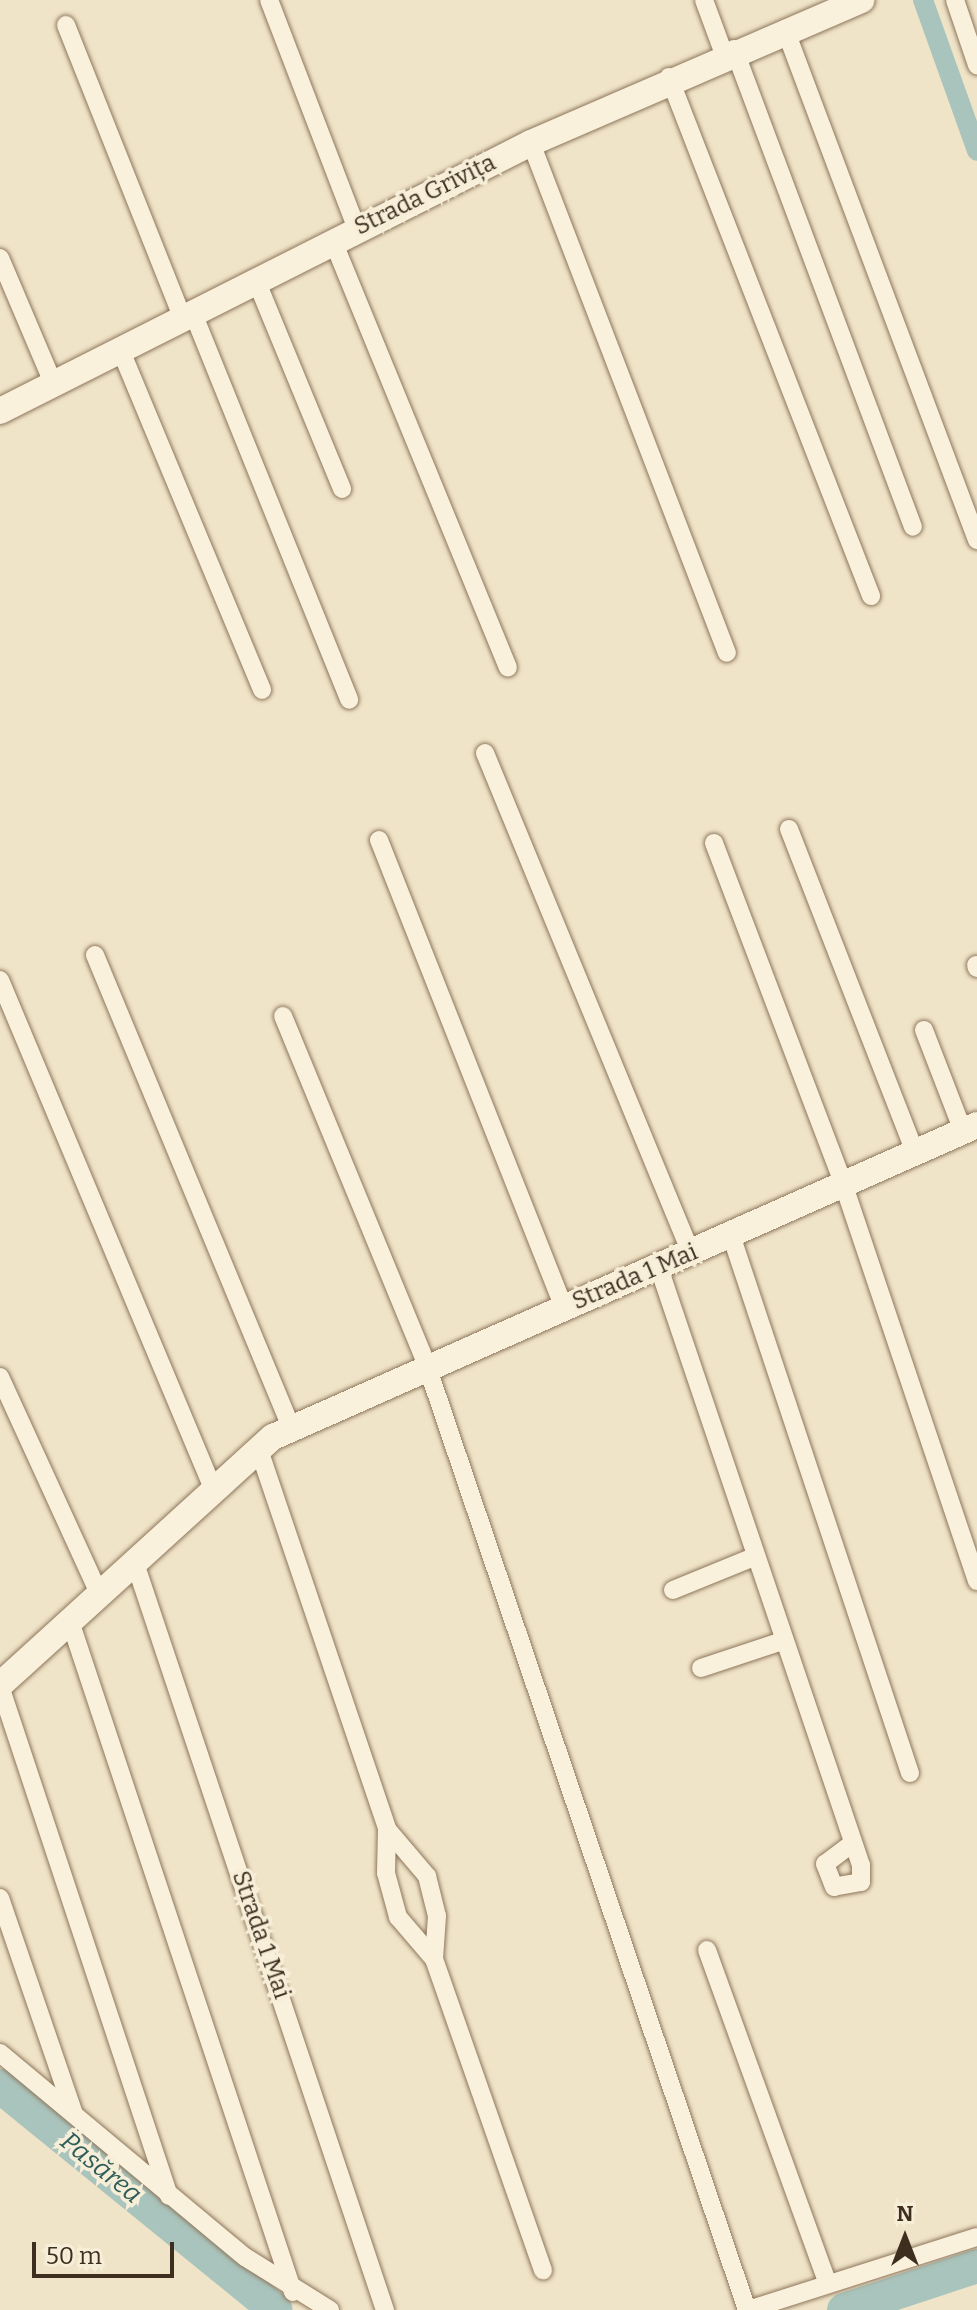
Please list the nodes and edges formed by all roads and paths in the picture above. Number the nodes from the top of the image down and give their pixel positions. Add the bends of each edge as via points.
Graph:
1 (269, 0) edge
2 (704, 0) edge
3 (861, 0) edge
4 (955, 0) edge
5 (66, 25) dead end
6 (785, 29) junction
7 (729, 52) junction
8 (977, 65) edge
9 (669, 77) junction
10 (531, 143) junction
11 (357, 229) junction
12 (333, 241) junction
13 (0, 258) edge
14 (256, 280) junction
15 (188, 316) junction
16 (121, 351) junction
17 (54, 385) junction
18 (0, 411) edge
19 (342, 489) dead end
20 (913, 527) dead end
21 (977, 540) edge
22 (871, 596) dead end
23 (727, 653) dead end
24 (508, 667) dead end
25 (262, 690) dead end
26 (349, 700) dead end
27 (485, 753) dead end
28 (789, 829) dead end
29 (379, 840) dead end
30 (714, 843) dead end
31 (95, 955) dead end
32 (0, 980) edge
33 (283, 1016) dead end
34 (924, 1030) dead end
35 (970, 1128) edge
36 (916, 1154) junction
37 (844, 1186) junction
38 (731, 1235) junction
39 (691, 1253) junction
40 (659, 1268) junction
41 (564, 1308) junction
42 (427, 1366) junction
43 (0, 1377) edge
44 (291, 1427) junction
45 (258, 1447) junction
46 (212, 1486) junction
47 (754, 1557) junction
48 (134, 1560) junction
49 (977, 1581) edge
50 (673, 1590) dead end
51 (99, 1593) junction
52 (70, 1621) junction
53 (782, 1641) junction
54 (701, 1668) dead end
55 (0, 1685) edge
56 (910, 1773) dead end
57 (387, 1829) junction
58 (853, 1843) dead end
59 (0, 1898) edge
60 (707, 1950) dead end
61 (434, 1959) junction
62 (0, 2053) edge
63 (75, 2116) junction
64 (169, 2196) junction
65 (977, 2237) edge
66 (543, 2271) dead end
67 (828, 2284) junction
68 (293, 2292) junction
69 (330, 2310) edge
70 (385, 2310) edge
71 (748, 2310) edge

1 - 11 street
2 - 7 street
3 - 6 street, Strada Grivița
4 - 8 street
5 - 15 street
6 - 7 street, Strada Grivița
6 - 21 street
7 - 9 street, Strada Grivița
7 - 20 street
9 - 10 street, Strada Grivița
9 - 22 street
10 - 11 street, Strada Grivița
10 - 23 street
11 - 12 street, Strada Grivița
12 - 14 street, Strada Grivița
12 - 24 street
13 - 17 street
14 - 15 street, Strada Grivița
14 - 19 street
15 - 16 street, Strada Grivița
15 - 26 street
16 - 17 street, Strada Grivița
16 - 25 street
17 - 18 street, Strada Grivița
27 - 39 street
28 - 36 street
29 - 41 street
30 - 37 street
31 - 44 street
32 - 46 street
33 - 42 street
34 - 35 street
35 - 36 street, Strada 1 Mai
36 - 37 street, Strada 1 Mai
37 - 38 street, Strada 1 Mai
37 - 49 street
38 - 39 street, Strada 1 Mai
38 - 56 street
39 - 40 street, Strada 1 Mai
40 - 41 street, Strada 1 Mai
40 - 47 street
41 - 42 street, Strada 1 Mai
42 - 44 street, Strada 1 Mai
42 - 71 street
43 - 51 street
44 - 45 street, Strada 1 Mai
45 - 46 street, Strada 1 Mai
45 - 57 street
46 - 48 street, Strada 1 Mai
47 - 50 street
47 - 53 street
48 - 51 street, Strada 1 Mai
48 - 70 street, Strada 1 Mai
51 - 52 street, Strada 1 Mai
52 - 55 street, Strada 1 Mai
52 - 68 street
53 - 54 street
53 - 58 street
55 - 64 street
57 - 61 street via 386,1873 398,1917
57 - 61 street via 427,1876 437,1916
59 - 63 street
60 - 67 street
61 - 66 street
62 - 63 street
63 - 64 street
64 - 68 street
65 - 67 street
67 - 71 street
68 - 69 street

